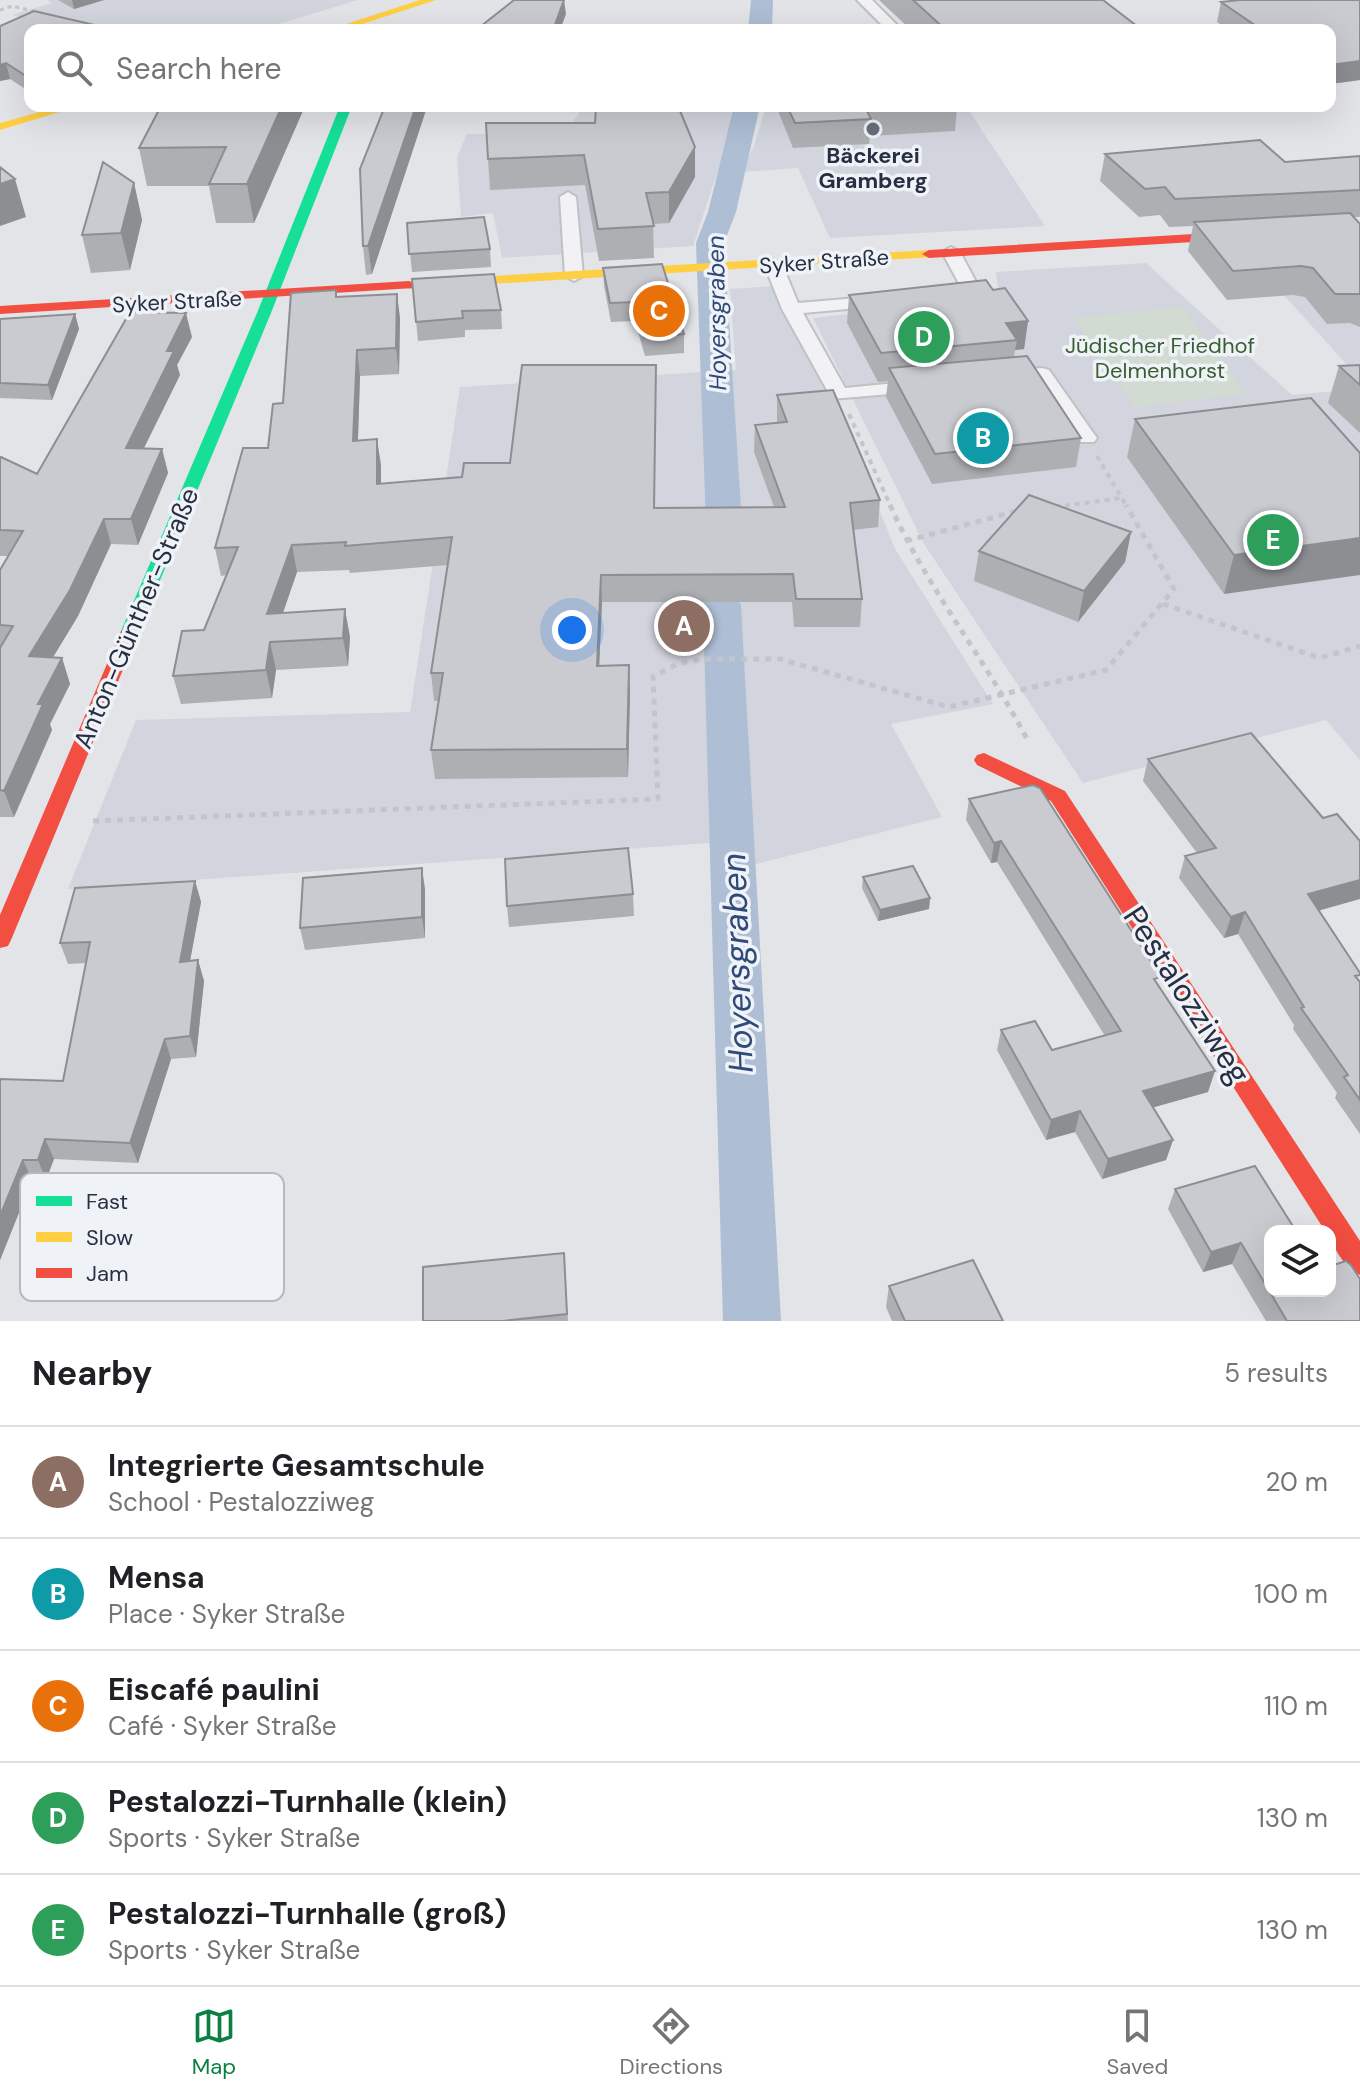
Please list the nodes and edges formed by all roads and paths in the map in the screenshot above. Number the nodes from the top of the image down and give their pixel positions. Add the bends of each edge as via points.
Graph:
1 (431, 0) edge
2 (869, 4) edge
3 (889, 9) dead end
4 (0, 10) edge
5 (48, 15) edge
6 (378, 23) edge
7 (889, 24) edge
8 (52, 112) edge
9 (344, 112) edge
10 (0, 127) edge
11 (568, 197) dead end
12 (1352, 228) edge
13 (1360, 246) edge
14 (951, 252) junction
15 (773, 264) junction
16 (574, 276) junction
17 (271, 296) junction
18 (927, 297) edge
19 (897, 300) edge
20 (791, 309) junction
21 (0, 310) edge
22 (991, 379) edge
23 (930, 386) edge
24 (839, 395) junction
25 (1087, 438) joint
26 (1121, 498) junction
27 (1047, 508) edge
28 (1032, 509) edge
29 (906, 541) junction
30 (1163, 604) junction
31 (1360, 646) edge
32 (1004, 695) junction
33 (984, 760) dead end
34 (1058, 796) junction
35 (49, 823) junction
36 (0, 940) edge
37 (1360, 1263) edge

1 - 6 main road
2 - 3 lane
2 - 7 lane
4 - 5 path via 12,6
8 - 10 main road
9 - 17 main road, Anton-Günther-Straße
11 - 16 lane
12 - 13 lane
12 - 14 main road, Syker Straße
14 - 15 main road, Syker Straße
14 - 18 lane via 973,293
15 - 16 main road, Syker Straße
15 - 20 lane
16 - 17 main road, Syker Straße
17 - 21 main road, Syker Straße
17 - 35 main road, Anton-Günther-Straße
19 - 20 lane
20 - 24 lane
22 - 25 lane via 1042,374
23 - 24 lane
24 - 29 path
25 - 26 path
26 - 27 path
26 - 30 path via 1174,589
28 - 29 path
29 - 32 path
30 - 31 path via 1320,658
30 - 32 path via 1106,670
32 - 34 path
32 - 35 path via 949,707 780,659 706,659 680,663 653,676 658,799
33 - 34 main road
34 - 37 main road, Pestalozziweg
35 - 36 main road, Anton-Günther-Straße

